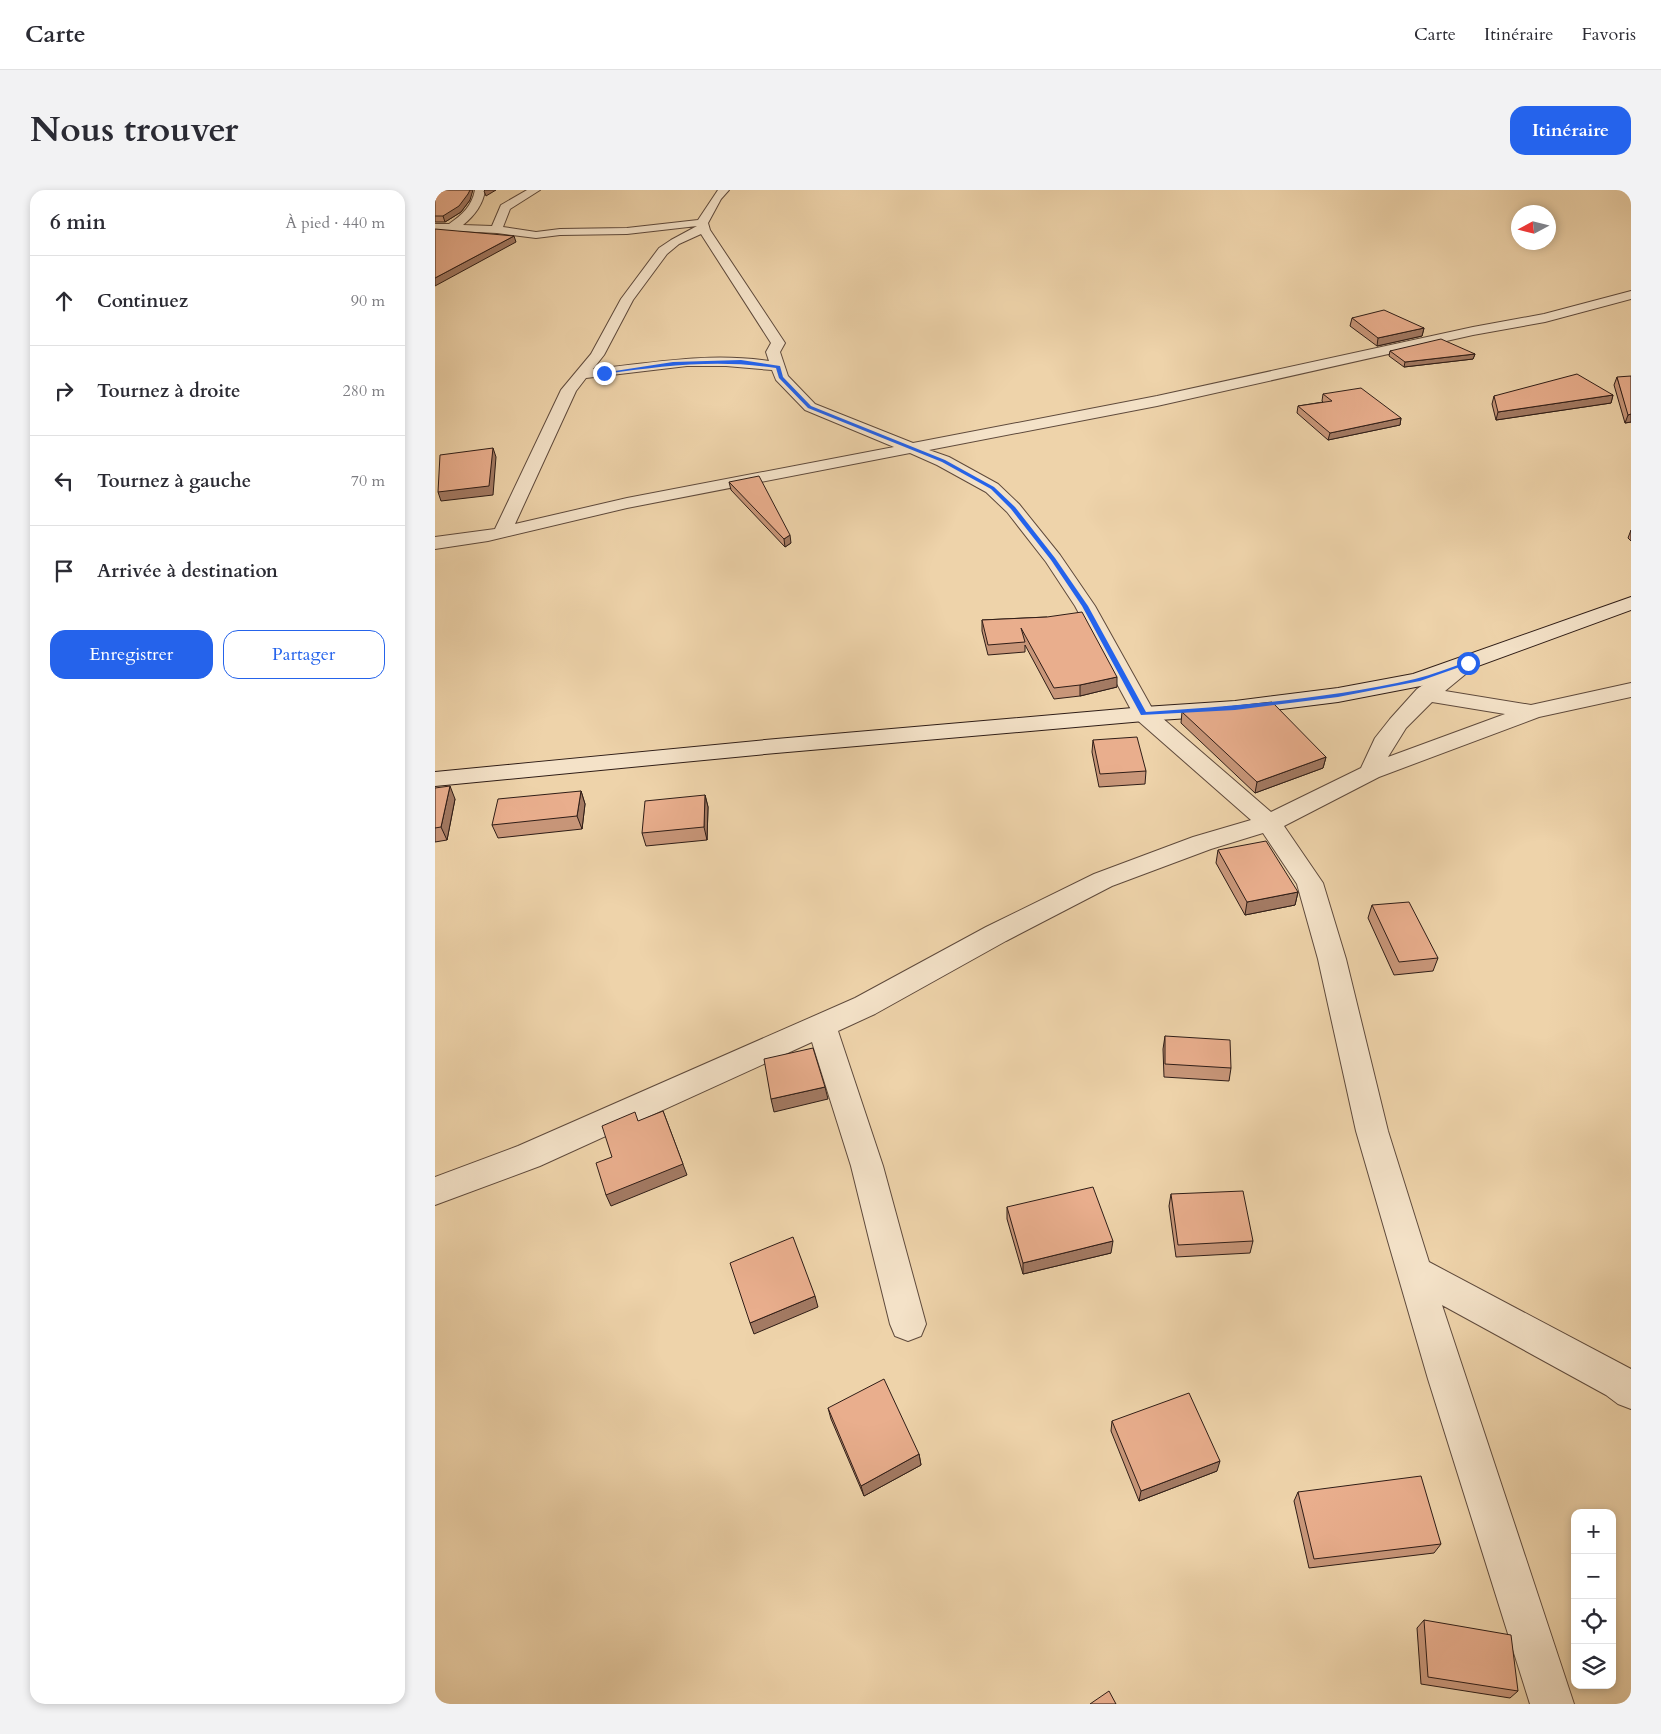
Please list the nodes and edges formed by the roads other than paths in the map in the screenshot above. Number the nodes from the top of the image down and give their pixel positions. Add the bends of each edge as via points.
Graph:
1 (480, 190) edge
2 (535, 190) edge
3 (724, 190) edge
4 (702, 226) junction
5 (435, 227) edge
6 (451, 228) junction
7 (497, 230) junction
8 (1631, 295) edge
9 (778, 367) junction
10 (582, 374) junction
11 (913, 448) junction
12 (502, 533) junction
13 (435, 543) edge
14 (1631, 603) edge
15 (1468, 663) junction
16 (1631, 690) edge
17 (1425, 694) junction
18 (1532, 712) junction
19 (1144, 714) junction
20 (1371, 772) junction
21 (435, 779) edge
22 (1269, 823) junction
23 (821, 1025) junction
24 (435, 1191) edge
25 (1417, 1273) junction
26 (909, 1324) dead end
27 (1631, 1391) edge
28 (1552, 1704) edge

1 - 6 street via 476,206
2 - 7 street via 505,208
3 - 4 street
4 - 7 street via 537,235
4 - 9 street via 778,343 773,352
4 - 10 street via 659,256 627,300 597,355
5 - 6 street
6 - 7 street
8 - 11 street via 1545,318 1186,395
9 - 10 street via 741,361 673,363
9 - 11 street via 781,377 809,407
10 - 12 street via 569,390
11 - 12 street via 627,503
11 - 19 street via 993,488 1013,508 1085,606
12 - 13 street
14 - 15 street
15 - 17 street
15 - 19 street via 1418,680 1338,695 1235,708
16 - 18 street
17 - 18 street
17 - 20 street via 1377,752
18 - 20 street
19 - 21 street
19 - 22 street
20 - 22 street
22 - 23 street via 1202,843 1103,880 865,1006
22 - 25 street via 1310,883 1332,959 1372,1131
23 - 24 street via 529,1156
23 - 26 street via 867,1166
25 - 27 street
25 - 28 street via 1447,1380

